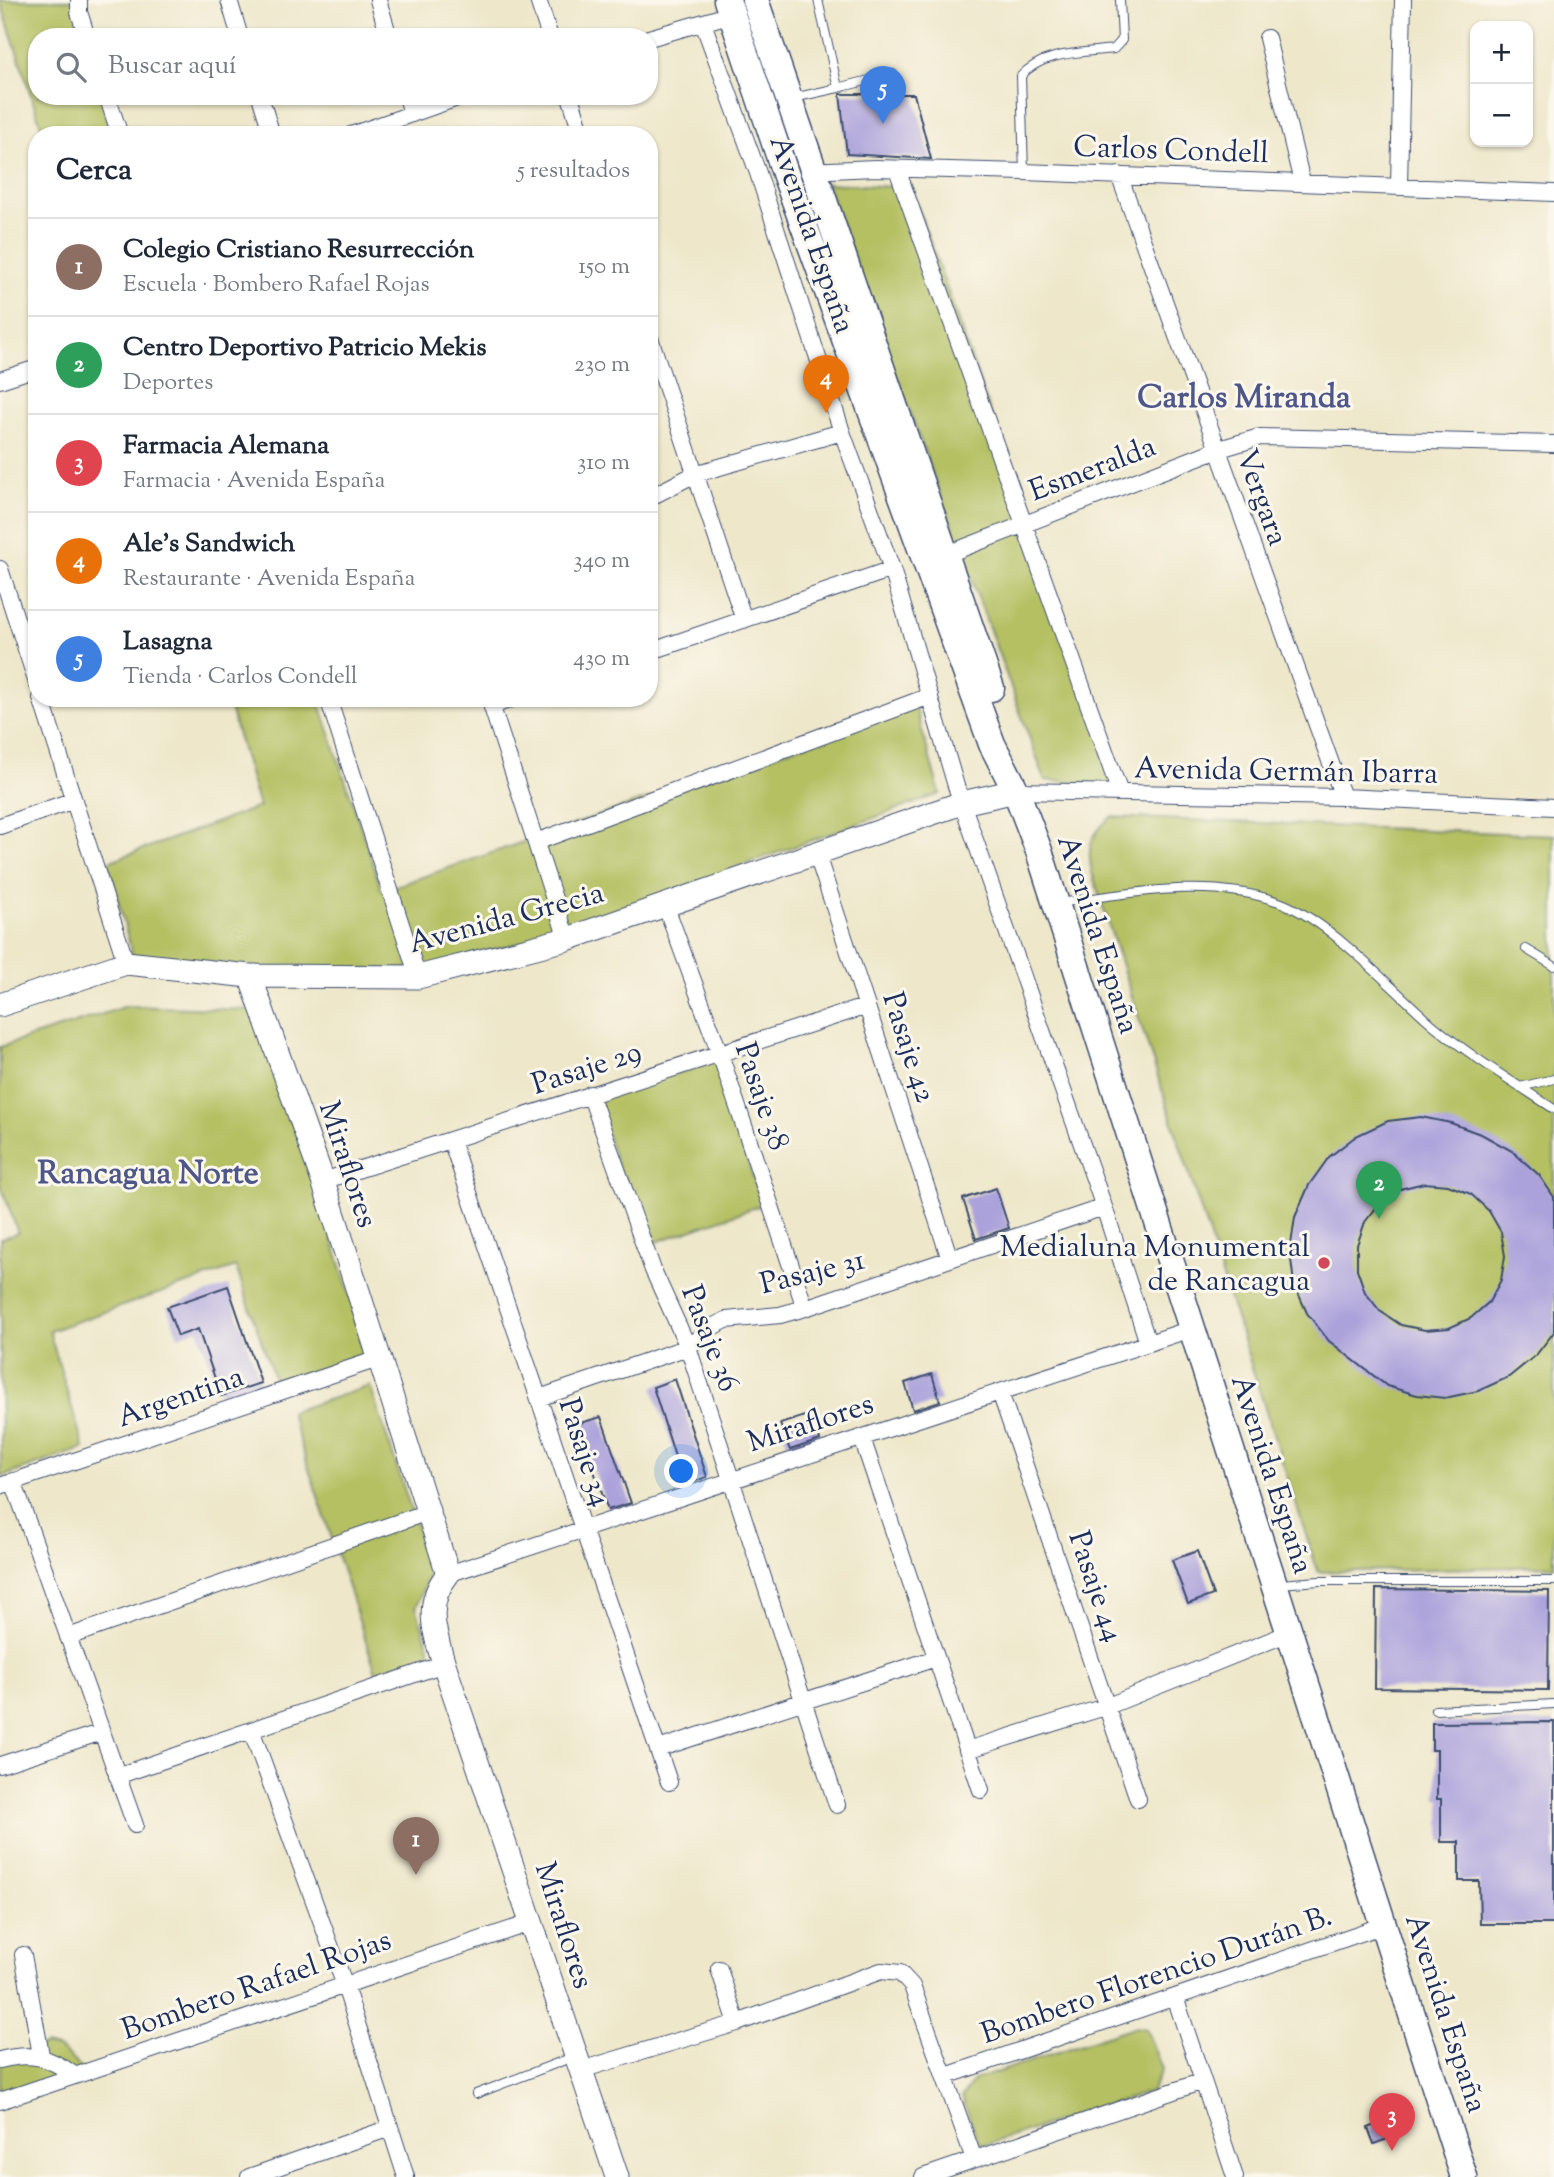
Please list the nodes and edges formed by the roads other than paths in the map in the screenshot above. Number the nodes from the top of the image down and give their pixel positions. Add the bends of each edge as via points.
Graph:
1 (79, 0) edge
2 (229, 0) edge
3 (378, 0) edge
4 (538, 0) edge
5 (758, 0) edge
6 (818, 0) edge
7 (1120, 0) edge
8 (1403, 0) edge
9 (730, 7) edge
10 (704, 23) junction
11 (84, 28) edge
12 (237, 28) edge
13 (386, 28) edge
14 (547, 28) edge
15 (658, 36) edge
16 (1267, 38) dead end
17 (893, 74) dead end
18 (838, 88) junction
19 (789, 99) junction
20 (110, 105) edge
21 (263, 105) edge
22 (410, 105) edge
23 (438, 105) edge
24 (572, 105) edge
25 (412, 114) junction
26 (117, 126) edge
27 (269, 126) edge
28 (377, 126) edge
29 (579, 126) edge
30 (897, 169) junction
31 (813, 170) junction
32 (1024, 172) junction
33 (1119, 175) junction
34 (786, 176) junction
35 (1303, 182) junction
36 (1398, 186) junction
37 (1554, 193) edge
38 (28, 371) edge
39 (658, 371) edge
40 (0, 380) edge
41 (842, 432) junction
42 (1554, 444) edge
43 (1216, 450) junction
44 (695, 474) junction
45 (658, 493) edge
46 (1023, 525) junction
47 (945, 555) junction
48 (0, 569) edge
49 (892, 569) junction
50 (744, 620) junction
51 (658, 649) edge
52 (28, 655) edge
53 (930, 696) junction
54 (44, 707) edge
55 (331, 707) edge
56 (492, 707) edge
57 (1016, 791) junction
58 (1119, 793) junction
59 (1343, 797) junction
60 (74, 800) junction
61 (962, 803) junction
62 (1554, 807) edge
63 (0, 826) edge
64 (536, 842) junction
65 (816, 852) junction
66 (666, 904) junction
67 (1055, 904) junction
68 (567, 939) junction
69 (1526, 949) dead end
70 (126, 963) junction
71 (1554, 966) edge
72 (250, 975) junction
73 (418, 977) junction
74 (0, 1005) edge
75 (866, 1006) junction
76 (720, 1055) junction
77 (1554, 1079) edge
78 (1520, 1087) junction
79 (590, 1094) junction
80 (1554, 1109) edge
81 (451, 1140) junction
82 (323, 1181) junction
83 (1104, 1207) junction
84 (950, 1259) junction
85 (805, 1308) junction
86 (1191, 1329) junction
87 (1148, 1343) junction
88 (688, 1347) junction
89 (378, 1359) junction
90 (1000, 1392) junction
91 (538, 1398) junction
92 (862, 1438) junction
93 (733, 1480) junction
94 (6, 1483) edge
95 (428, 1512) junction
96 (582, 1530) junction
97 (448, 1574) junction
98 (1554, 1581) edge
99 (1274, 1585) junction
100 (1289, 1633) junction
101 (68, 1637) junction
102 (936, 1658) junction
103 (444, 1664) junction
104 (804, 1702) junction
105 (1554, 1704) edge
106 (1108, 1706) junction
107 (1435, 1710) dead end
108 (102, 1732) junction
109 (252, 1732) junction
110 (658, 1749) junction
111 (967, 1751) junction
112 (0, 1765) edge
113 (117, 1776) junction
114 (669, 1782) dead end
115 (981, 1790) dead end
116 (1138, 1799) dead end
117 (837, 1805) dead end
118 (135, 1825) dead end
119 (530, 1923) junction
120 (1384, 1925) junction
121 (23, 1955) dead end
122 (719, 1969) dead end
123 (344, 1983) junction
124 (1175, 1997) junction
125 (737, 2023) junction
126 (41, 2055) junction
127 (0, 2060) edge
128 (578, 2063) junction
129 (74, 2075) junction
130 (946, 2076) junction
131 (1203, 2081) junction
132 (476, 2094) dead end
133 (0, 2101) edge
134 (390, 2128) junction
135 (974, 2159) junction
136 (256, 2176) edge
137 (406, 2177) edge
138 (617, 2177) edge
139 (923, 2177) edge
140 (1235, 2177) edge
141 (1465, 2177) edge

1 - 11 street
2 - 12 street
3 - 13 street
4 - 14 street
5 - 19 main road, Avenida España
6 - 18 lane
7 - 32 lane via 1122,40 1114,49 1045,58 1021,76
8 - 36 street
9 - 10 street
9 - 34 main road, Avenida España
10 - 15 street
10 - 41 street, Avenida España
16 - 35 street
17 - 18 lane
18 - 19 lane
19 - 31 main road, Avenida España
20 - 26 street
21 - 27 street
22 - 25 street
23 - 25 street
24 - 29 street
25 - 28 street
30 - 31 street, Carlos Condell
30 - 32 street, Carlos Condell
30 - 46 street
31 - 34 street, Carlos Condell
31 - 47 main road, Avenida España
32 - 33 street, Carlos Condell
33 - 35 street, Carlos Condell
33 - 43 street, Vergara
34 - 57 main road, Avenida España via 992,744
35 - 36 street, Carlos Condell
36 - 37 street, Carlos Condell
38 - 40 street
39 - 44 street
41 - 44 street
41 - 49 street, Avenida España
42 - 43 street, Esmeralda via 1278,436
43 - 46 street, Esmeralda
43 - 59 street, Vergara
44 - 45 street
44 - 50 street
46 - 47 street, Esmeralda
46 - 58 street
47 - 57 main road, Avenida España via 1010,744 1018,777
48 - 52 street
49 - 50 street
49 - 53 street, Avenida España
50 - 51 street
53 - 61 street, Avenida España
53 - 64 street
54 - 60 street
55 - 73 street
56 - 64 street
57 - 58 street, Avenida Germán Ibarra
57 - 61 street, Avenida Grecia
57 - 67 main road, Avenida España
58 - 59 street, Avenida Germán Ibarra
59 - 62 street, Avenida Germán Ibarra
60 - 63 street
60 - 70 street
61 - 65 street, Avenida Grecia
61 - 83 street, Avenida España
64 - 68 street
65 - 66 street, Avenida Grecia
65 - 75 street, Pasaje 42
66 - 68 street, Avenida Grecia
66 - 76 street, Pasaje 38
67 - 78 lane via 1173,889 1217,890 1281,903 1346,947 1434,1026
67 - 86 main road, Avenida España
68 - 73 street, Avenida Grecia
69 - 71 lane
70 - 72 street, Avenida Grecia
70 - 74 street, Avenida Grecia
72 - 73 street, Avenida Grecia
72 - 82 street, Miraflores
75 - 76 street, Pasaje 29
75 - 84 street, Pasaje 42
76 - 79 street, Pasaje 29
76 - 85 street, Pasaje 38
77 - 78 lane
78 - 80 lane
79 - 81 street, Pasaje 29
79 - 88 street, Pasaje 36 via 653,1270
81 - 82 street, Pasaje 29
81 - 91 street, Pasaje 34
82 - 89 street, Miraflores
83 - 84 street, Pasaje 31
83 - 87 street, Avenida España
84 - 85 street, Pasaje 31
85 - 88 street, Pasaje 31 via 726,1320
86 - 87 street, Miraflores
86 - 99 main road, Avenida España
87 - 90 street, Miraflores
88 - 91 street, Pasaje 31
88 - 93 street, Pasaje 36
89 - 94 street, Argentina
89 - 95 street, Miraflores
90 - 92 street, Miraflores
90 - 106 street, Pasaje 44
91 - 96 street, Pasaje 34
92 - 93 street, Miraflores
92 - 102 street
93 - 96 street, Miraflores
93 - 104 street, Pasaje 36
94 - 101 street
95 - 97 street, Miraflores
95 - 101 street
96 - 97 street, Miraflores
96 - 110 street, Pasaje 34
97 - 103 street, Miraflores via 437,1589 432,1609
98 - 99 lane
99 - 100 main road, Avenida España
100 - 106 street
100 - 120 main road, Avenida España
101 - 108 street
102 - 104 street
102 - 111 street
103 - 109 street
103 - 119 street, Miraflores
104 - 110 street
104 - 117 street, Pasaje 36
105 - 107 lane
106 - 111 street
106 - 116 street, Pasaje 44
108 - 112 street
108 - 113 street
109 - 113 street
109 - 123 street
110 - 114 street, Pasaje 34
111 - 115 street
113 - 118 street
119 - 123 street, Bombero Rafael Rojas
119 - 128 street, Miraflores
120 - 124 street, Bombero Florencio Durán B.
120 - 141 main road, Avenida España
121 - 126 street
122 - 125 street
123 - 129 street, Bombero Rafael Rojas
123 - 134 street
124 - 130 street, Bombero Florencio Durán B.
124 - 131 street
125 - 128 street
125 - 130 street via 880,1971 900,1973 912,1986
126 - 127 street via 20,2054
126 - 129 street
128 - 132 lane
128 - 138 street, Miraflores
129 - 133 street, Bombero Rafael Rojas
130 - 135 street
131 - 135 street
131 - 140 street
134 - 136 street
134 - 137 street
135 - 139 street

